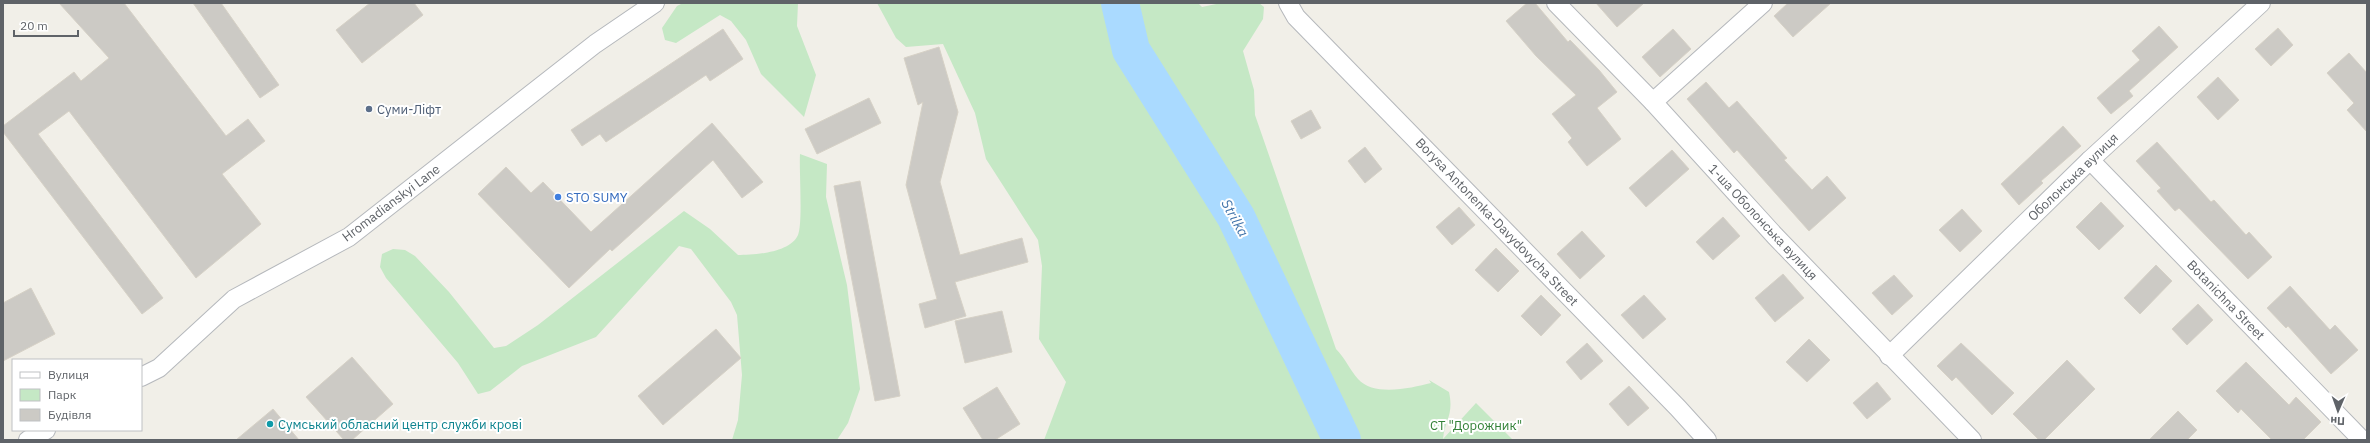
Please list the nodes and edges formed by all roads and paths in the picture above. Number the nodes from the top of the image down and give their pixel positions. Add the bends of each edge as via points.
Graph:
1 (655, 3) edge
2 (1288, 3) edge
3 (1556, 3) edge
4 (1763, 3) edge
5 (2261, 3) edge
6 (1653, 102) junction
7 (2090, 160) junction
8 (1889, 356) junction
9 (142, 376) edge
10 (44, 431) edge
11 (28, 440) edge
12 (1707, 440) edge
13 (1972, 440) edge
14 (2362, 440) edge

1 - 9 street, Hromadianskyi Lane via 596,44 349,237 234,299 158,368
2 - 12 street, Borysa Antonenka-Davydovycha Street via 1296,17
3 - 6 street, 1-ша Оболонська вулиця
4 - 6 street
5 - 7 street, Оболонська вулиця
6 - 8 street, 1-ша Оболонська вулиця
7 - 8 street, Оболонська вулиця
7 - 14 street, Botanichna Street
8 - 13 street, 1-ша Оболонська вулиця
10 - 11 street

